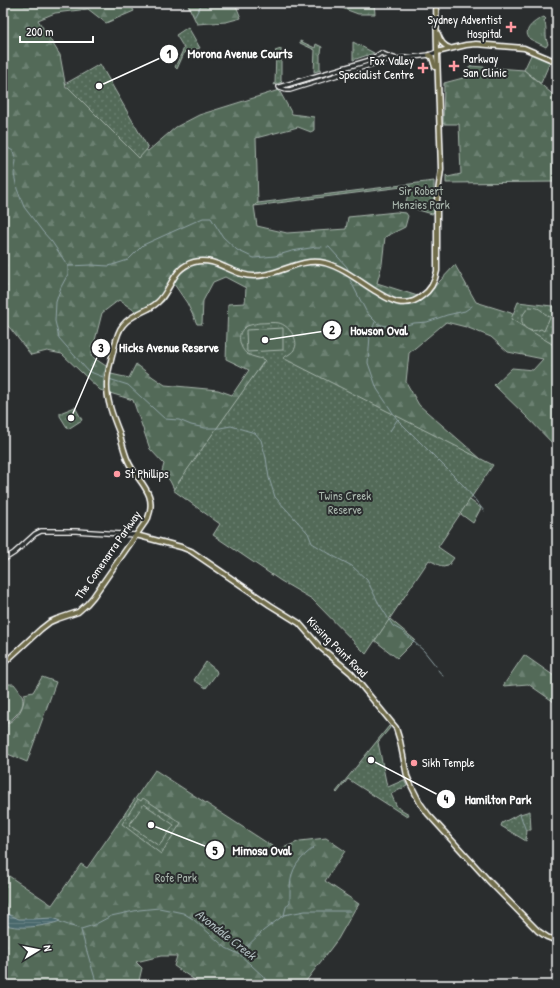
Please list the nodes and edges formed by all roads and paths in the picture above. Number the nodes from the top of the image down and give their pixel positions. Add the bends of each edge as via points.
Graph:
1 (436, 3) edge
2 (436, 26) junction
3 (450, 48) junction
4 (437, 52) junction
5 (429, 55) junction
6 (393, 58) junction
7 (557, 62) edge
8 (438, 80) junction
9 (287, 85) junction
10 (292, 90) junction
11 (136, 535) junction
12 (3, 560) edge
13 (3, 664) edge
14 (557, 941) edge

1 - 2 main road, The Comenarra Parkway
2 - 3 main road via 445,47
2 - 4 main road, The Comenarra Parkway
3 - 4 main road
3 - 7 main road via 474,44 524,48
4 - 5 street
4 - 8 main road, The Comenarra Parkway
5 - 6 street
5 - 8 main road via 432,57
6 - 9 street via 381,53 367,61
6 - 10 street
8 - 11 main road, The Comenarra Parkway via 441,169 437,200 437,271 430,290 421,298 397,302 339,269 323,263 307,262 254,276 212,262 198,261 180,270 159,302 132,316 123,325 117,337 106,383 109,403 128,461 151,500 148,518
9 - 10 street
9 - 10 street via 278,87
11 - 12 street, Kissing Point Road via 76,530 42,531
11 - 13 main road, The Comenarra Parkway via 87,604 78,612 50,622
11 - 14 main road, Kissing Point Road via 191,551 299,623 320,647 351,673 396,728 407,776 428,814 538,931

